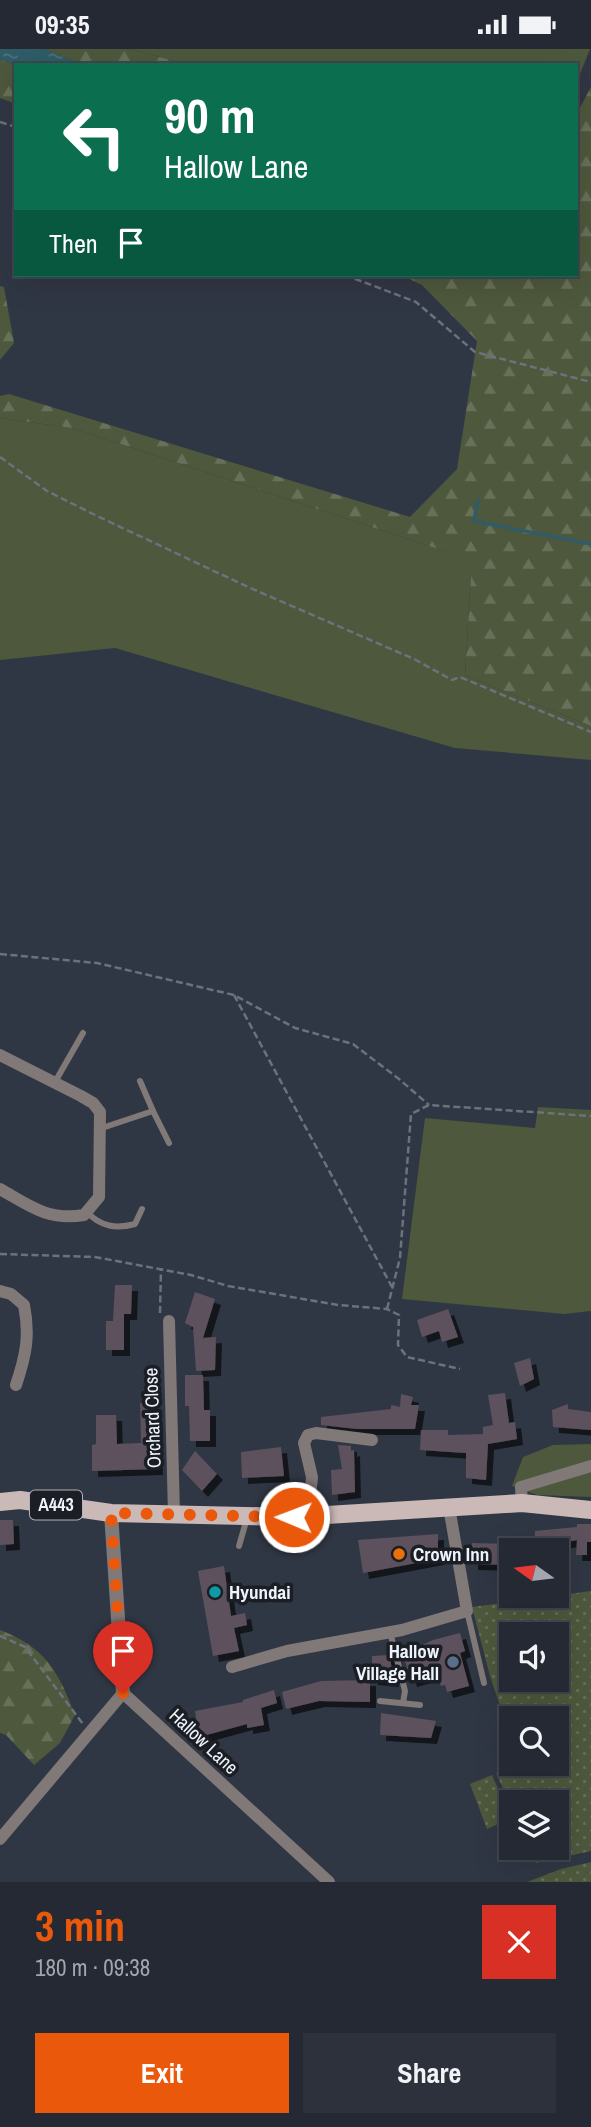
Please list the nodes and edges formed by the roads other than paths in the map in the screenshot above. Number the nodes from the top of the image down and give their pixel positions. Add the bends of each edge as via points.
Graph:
1 (83, 1033) dead end
2 (0, 1055) edge
3 (140, 1081) dead end
4 (54, 1084) junction
5 (153, 1111) junction
6 (99, 1129) junction
7 (169, 1143) dead end
8 (0, 1189) edge
9 (142, 1209) dead end
10 (87, 1212) junction
11 (0, 1291) edge
12 (169, 1321) road end
13 (16, 1385) dead end
14 (372, 1440) dead end
15 (591, 1466) edge
16 (0, 1502) edge
17 (522, 1503) junction
18 (449, 1507) junction
19 (591, 1510) edge
20 (111, 1513) junction
21 (174, 1514) junction
22 (247, 1516) junction
23 (308, 1516) junction
24 (239, 1546) dead end
25 (467, 1611) junction
26 (390, 1632) junction
27 (232, 1667) dead end
28 (484, 1683) dead end
29 (123, 1693) junction
30 (380, 1701) dead end
31 (403, 1703) junction
32 (419, 1705) dead end
33 (0, 1839) edge
34 (329, 1882) edge

1 - 4 lane
2 - 4 street
3 - 5 lane
4 - 6 street via 93,1103 100,1112
5 - 6 lane
5 - 7 lane
6 - 10 street via 99,1197
8 - 10 street via 51,1216 69,1218
9 - 10 lane via 135,1224 114,1226 96,1221
11 - 13 street via 24,1305 29,1329
12 - 21 street, Orchard Close
14 - 23 street via 308,1435 304,1443 312,1477
15 - 17 street via 521,1487
16 - 20 main road, A443 via 20,1500
17 - 18 main road, A443
17 - 19 main road, A443
18 - 23 main road, A443
18 - 25 street
20 - 21 main road, A443
20 - 29 street
21 - 22 main road, A443
22 - 23 main road, A443
22 - 24 lane
25 - 26 street
25 - 28 lane
26 - 27 street via 287,1651
26 - 31 lane via 405,1691
29 - 33 street
29 - 34 street, Hallow Lane
30 - 31 lane
31 - 32 lane

